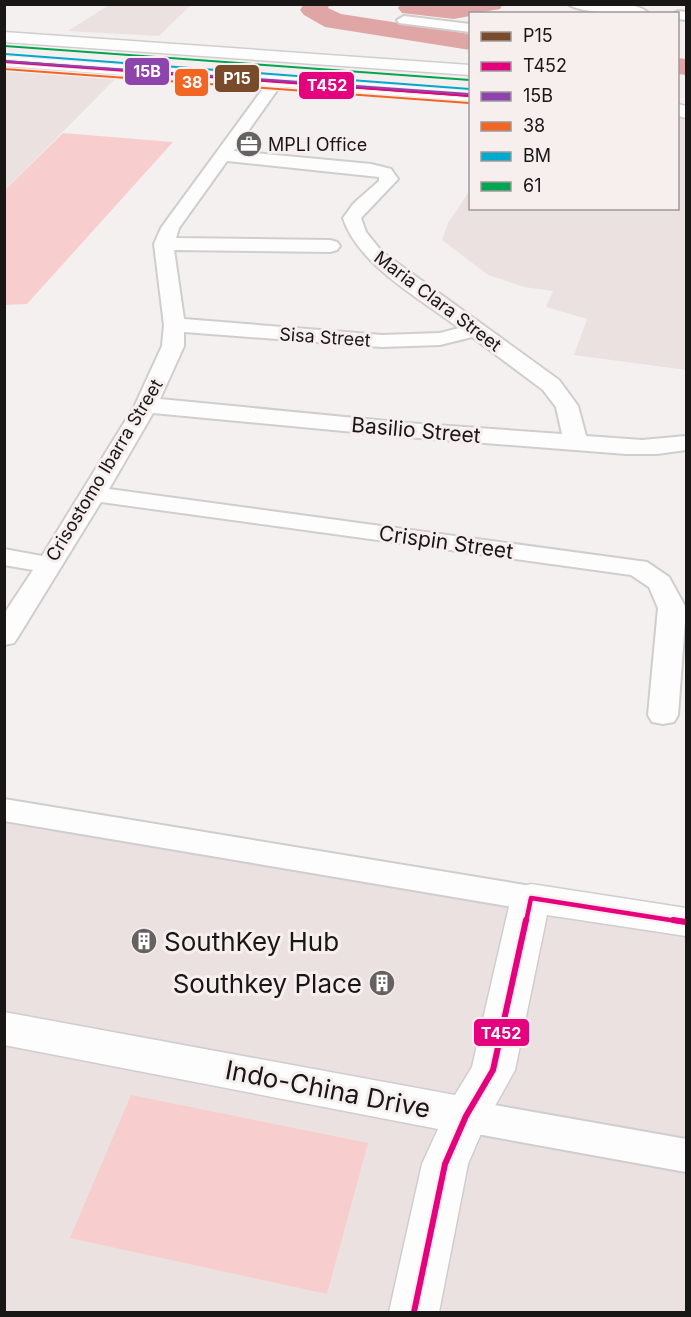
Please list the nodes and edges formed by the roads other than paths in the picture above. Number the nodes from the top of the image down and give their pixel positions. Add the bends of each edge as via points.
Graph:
1 (575, 4) edge
2 (633, 12) edge
3 (404, 20) dead end
4 (469, 28) edge
5 (4, 35) edge
6 (4, 42) edge
7 (4, 50) edge
8 (4, 61) edge
9 (469, 69) edge
10 (469, 75) edge
11 (275, 82) junction
12 (469, 84) edge
13 (469, 96) edge
14 (469, 96) edge
15 (222, 155) junction
16 (164, 244) junction
17 (330, 246) dead end
18 (174, 325) junction
19 (476, 330) junction
20 (147, 405) junction
21 (576, 442) junction
22 (687, 443) edge
23 (94, 494) junction
24 (4, 557) edge
25 (49, 565) junction
26 (4, 637) edge
27 (663, 715) dead end
28 (4, 810) edge
29 (531, 898) junction
30 (687, 922) edge
31 (4, 1029) edge
32 (466, 1116) junction
33 (687, 1156) edge
34 (414, 1312) edge

1 - 2 street
3 - 4 street
5 - 9 main road
6 - 10 main road
7 - 12 main road
8 - 11 main road
8 - 14 main road
11 - 13 main road
11 - 15 street
15 - 16 street via 170,228
15 - 19 street, Maria Clara Street via 371,168 385,173 389,179 383,188 358,207 352,218 357,233 375,256
16 - 17 street
16 - 18 street, Crisostomo Ibarra Street
18 - 19 street, Sisa Street via 382,341 440,339
18 - 20 street, Crisostomo Ibarra Street via 173,346
19 - 21 street, Maria Clara Street via 551,385 567,406
20 - 21 street, Basilio Street
20 - 23 street, Crisostomo Ibarra Street
21 - 22 street, Basilio Street via 640,446
23 - 25 street, Crisostomo Ibarra Street
23 - 27 street, Crispin Street via 638,568 660,583 672,609
24 - 25 street
25 - 26 street, Crisostomo Ibarra Street
28 - 29 street
29 - 30 main road
29 - 32 main road via 493,1070
31 - 32 main road, Indo-China Drive
32 - 33 street, Indo-China Drive
32 - 34 main road via 445,1164

